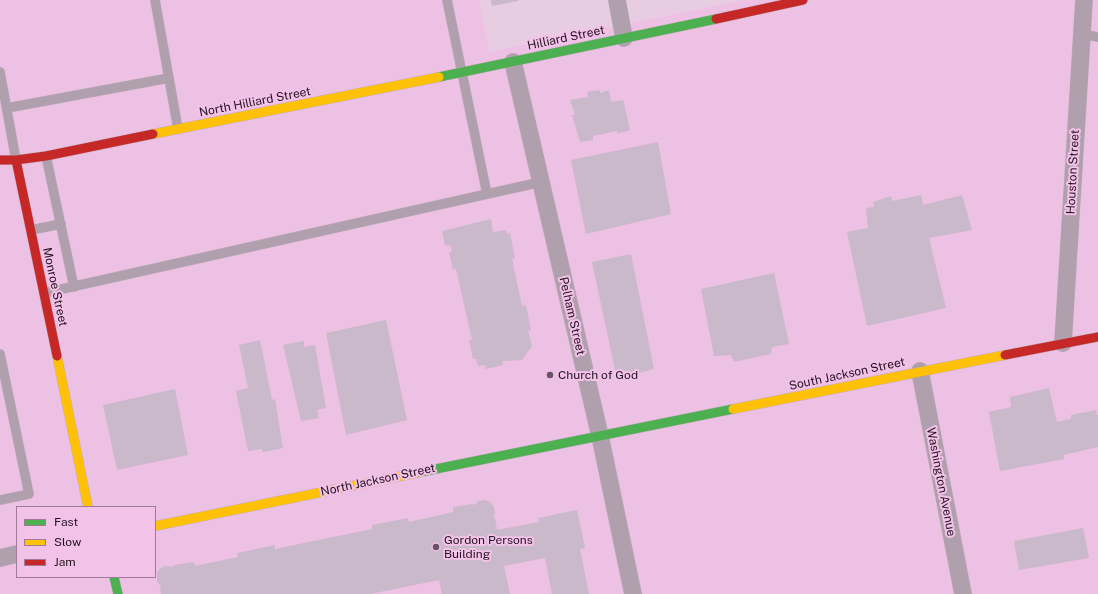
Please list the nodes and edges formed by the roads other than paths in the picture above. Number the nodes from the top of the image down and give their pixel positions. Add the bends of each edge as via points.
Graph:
1 (155, 0) edge
2 (447, 0) edge
3 (617, 0) edge
4 (803, 0) edge
5 (1084, 0) edge
6 (1090, 36) edge
7 (624, 38) junction
8 (513, 62) junction
9 (0, 72) edge
10 (462, 72) junction
11 (169, 78) junction
12 (7, 108) junction
13 (10, 125) junction
14 (0, 127) edge
15 (178, 129) junction
16 (46, 156) junction
17 (0, 160) edge
18 (16, 160) junction
19 (541, 182) junction
20 (487, 194) junction
21 (61, 224) junction
22 (31, 230) junction
23 (74, 286) junction
24 (44, 293) junction
25 (1098, 336) edge
26 (1063, 343) junction
27 (0, 354) edge
28 (920, 371) junction
29 (600, 436) junction
30 (0, 500) edge
31 (88, 506) edge
32 (156, 526) edge
33 (16, 554) edge
34 (0, 558) edge
35 (114, 578) edge
36 (118, 594) edge
37 (633, 594) edge
38 (963, 594) edge

1 - 11 lane
2 - 10 lane
3 - 7 street
4 - 7 street, Hilliard Street
5 - 6 street, Houston Street
6 - 26 street, Houston Street
7 - 8 street, Hilliard Street
8 - 10 street, North Hilliard Street
8 - 19 street, Pelham Street
9 - 12 lane, Monroe Street
10 - 15 street, North Hilliard Street
10 - 20 lane
11 - 12 lane
11 - 15 lane
12 - 13 lane, Monroe Street
13 - 14 lane
13 - 18 lane, Monroe Street
15 - 16 street, North Hilliard Street
16 - 18 street, North Hilliard Street
16 - 21 lane
17 - 18 street, North Hilliard Street
18 - 22 street, Monroe Street
19 - 20 lane
19 - 29 street, Pelham Street
20 - 23 lane
21 - 22 lane
21 - 23 lane
22 - 24 street, Monroe Street
23 - 24 lane
24 - 31 street, Monroe Street
25 - 26 street, South Jackson Street
26 - 28 street, South Jackson Street
27 - 30 lane via 29,494
28 - 29 street, South Jackson Street
28 - 38 street, Washington Avenue
29 - 32 street, North Jackson Street
29 - 37 street, Pelham Street
33 - 34 street
35 - 36 street

